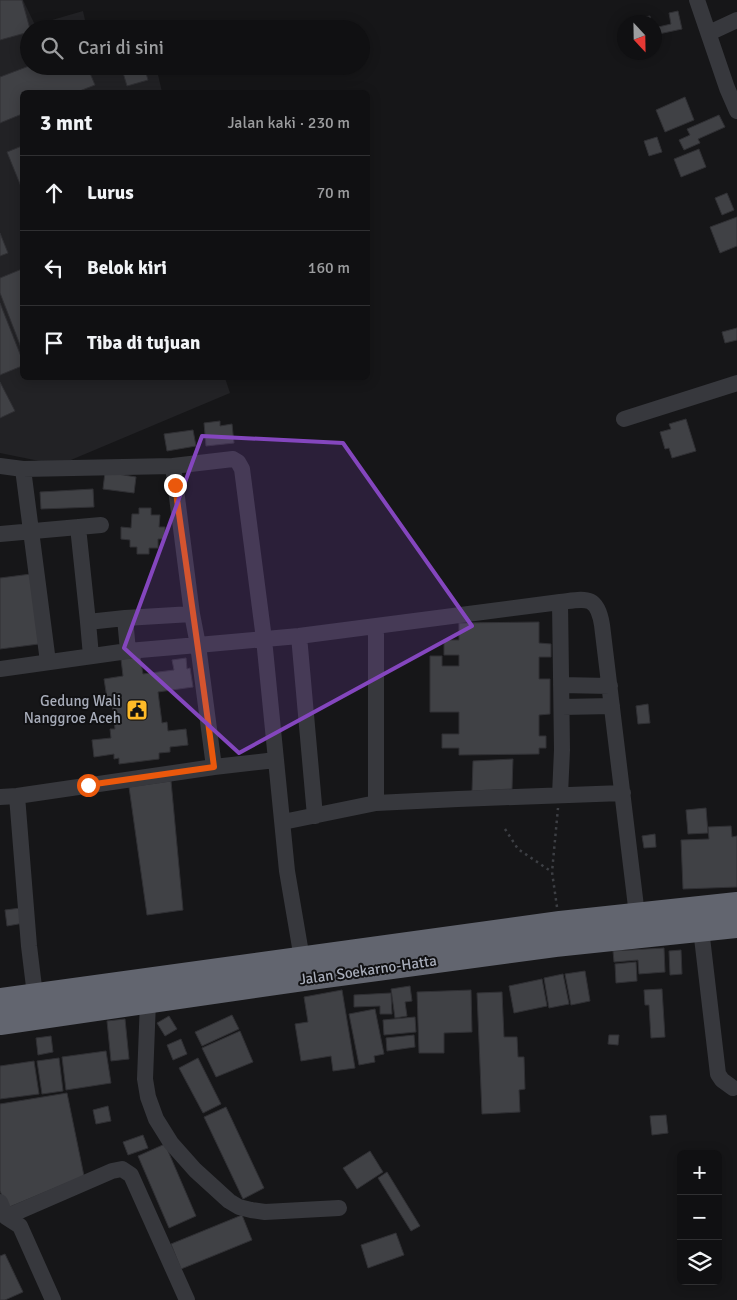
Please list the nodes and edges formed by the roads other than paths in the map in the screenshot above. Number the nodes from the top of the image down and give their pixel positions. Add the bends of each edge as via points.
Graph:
1 (698, 0) edge
2 (737, 20) edge
3 (709, 33) junction
4 (737, 111) edge
5 (737, 383) edge
6 (624, 419) dead end
7 (0, 466) edge
8 (173, 466) junction
9 (23, 470) junction
10 (101, 525) dead end
11 (78, 527) junction
12 (31, 531) junction
13 (0, 534) edge
14 (560, 602) junction
15 (192, 614) junction
16 (125, 618) junction
17 (88, 622) junction
18 (376, 626) junction
19 (299, 636) junction
20 (264, 639) junction
21 (198, 645) junction
22 (128, 651) junction
23 (91, 656) junction
24 (48, 662) junction
25 (0, 669) edge
26 (561, 685) junction
27 (610, 686) junction
28 (612, 706) junction
29 (562, 707) junction
30 (276, 760) junction
31 (214, 767) junction
32 (623, 793) junction
33 (560, 795) junction
34 (17, 796) junction
35 (0, 797) edge
36 (376, 803) junction
37 (316, 816) junction
38 (283, 822) junction
39 (737, 904) edge
40 (637, 915) junction
41 (737, 926) edge
42 (701, 929) junction
43 (302, 959) junction
44 (35, 996) junction
45 (0, 1000) edge
46 (148, 1001) junction
47 (0, 1023) edge
48 (733, 1088) dead end
49 (339, 1208) dead end
50 (3, 1210) edge
51 (53, 1300) edge
52 (187, 1300) edge

1 - 3 street
2 - 3 street
3 - 4 street
5 - 6 street
7 - 9 street
8 - 9 street
8 - 15 street
8 - 20 street via 233,459 242,469
9 - 12 street
10 - 11 street
11 - 12 street
11 - 17 street
12 - 13 street
12 - 24 street
14 - 18 street
14 - 26 street
14 - 27 street via 586,599 596,605 601,616
15 - 16 street
15 - 21 street
16 - 17 street
16 - 22 street
17 - 23 street
18 - 19 street
18 - 36 street
19 - 20 street
19 - 37 street
20 - 21 street
20 - 30 street
21 - 22 street
21 - 31 street
22 - 23 street
23 - 24 street
24 - 25 street
26 - 27 street
26 - 29 street
27 - 28 street
28 - 29 street
28 - 32 street
29 - 33 street
30 - 31 street
30 - 38 street
31 - 34 street
32 - 33 street
32 - 40 street
33 - 36 street
34 - 35 street
34 - 44 street
36 - 37 street
37 - 38 street
38 - 43 street via 287,871
39 - 40 highway, Jalan Soekarno-Hatta
40 - 43 highway, Jalan Soekarno-Hatta
41 - 42 highway, Jalan Soekarno-Hatta
42 - 46 highway, Jalan Soekarno-Hatta via 546,946
42 - 48 street via 718,1074
43 - 44 highway, Jalan Soekarno-Hatta
44 - 45 highway, Jalan Soekarno-Hatta
46 - 47 highway, Jalan Soekarno-Hatta
46 - 49 street via 145,1079 148,1096 156,1119 171,1143 195,1170 239,1207 265,1212
50 - 51 street via 20,1226
50 - 52 street via 122,1169 131,1175

